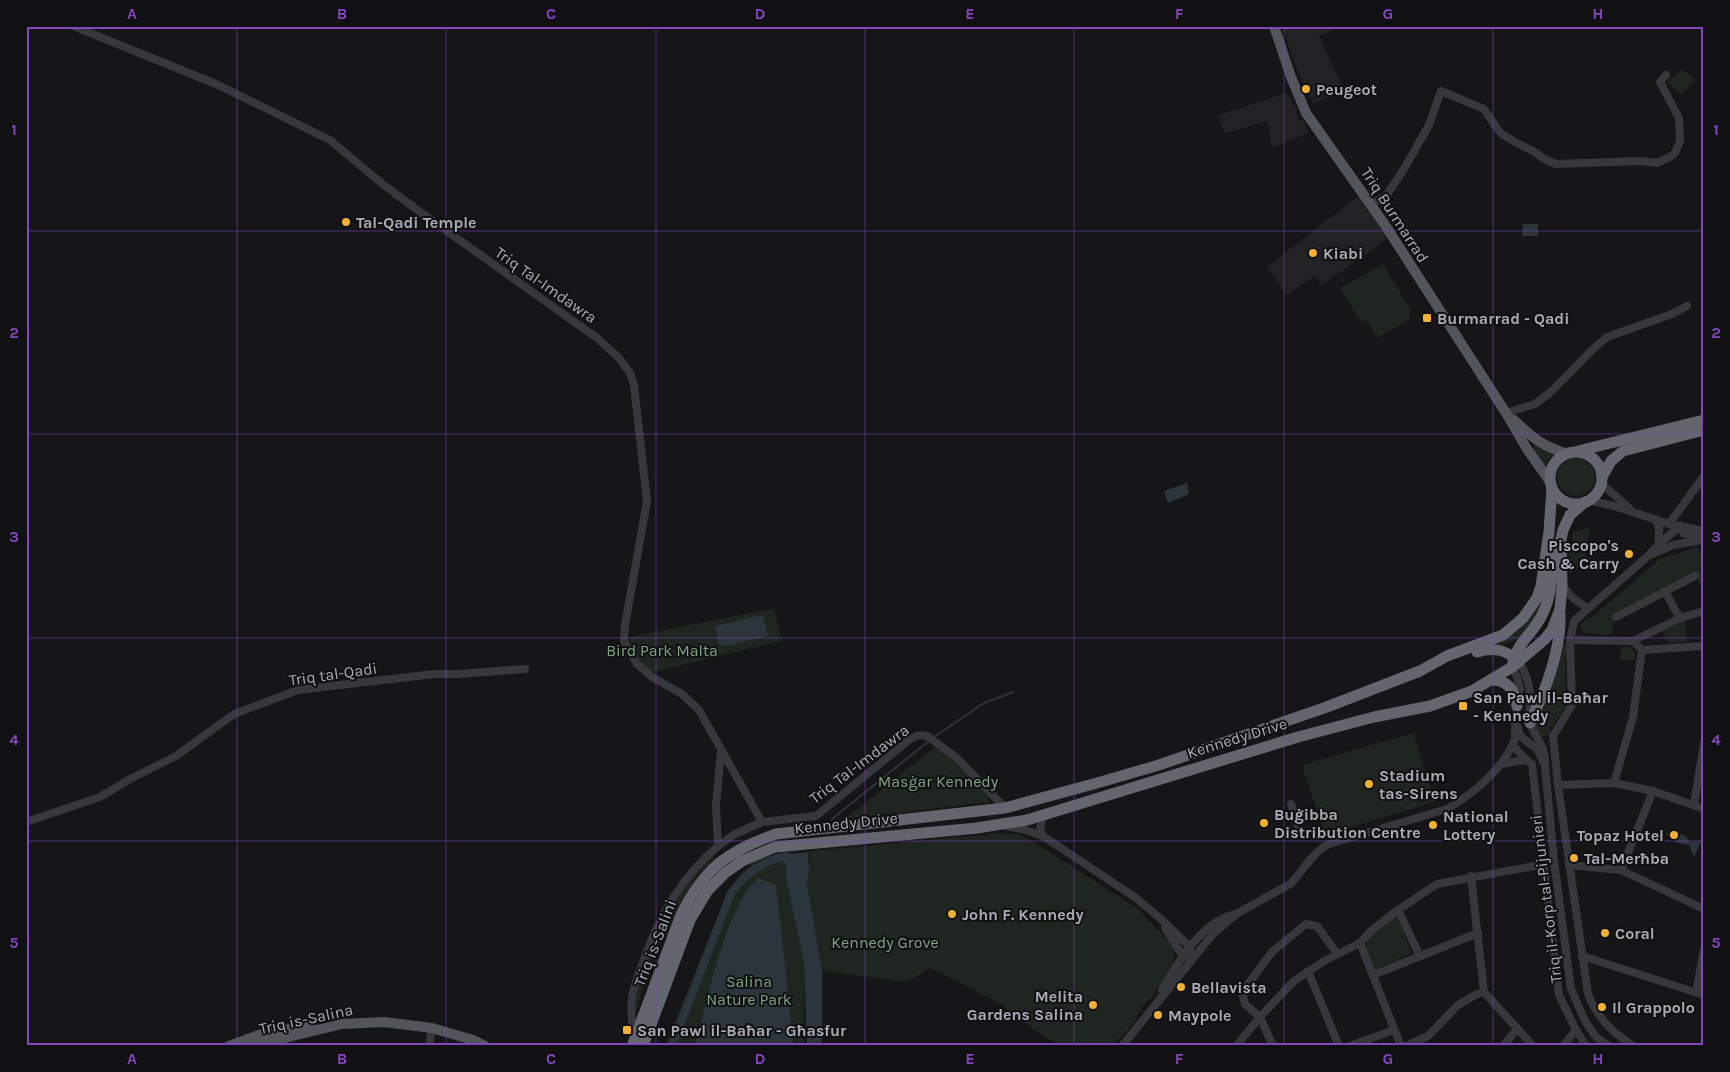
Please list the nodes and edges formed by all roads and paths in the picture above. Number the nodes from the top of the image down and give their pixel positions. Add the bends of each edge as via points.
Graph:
1 (73, 26) edge
2 (1274, 26) edge
3 (1666, 76) dead end
4 (1371, 204) junction
5 (1688, 306) dead end
6 (1506, 413) junction
7 (1704, 420) edge
8 (1704, 430) edge
9 (1571, 453) junction
10 (1704, 476) edge
11 (1602, 480) junction
12 (1551, 486) junction
13 (1586, 501) junction
14 (1633, 512) junction
15 (1655, 520) junction
16 (1669, 524) junction
17 (1680, 526) junction
18 (1549, 532) junction
19 (1703, 537) edge
20 (1659, 544) junction
21 (1673, 546) junction
22 (1648, 556) junction
23 (1695, 576) dead end
24 (1562, 586) junction
25 (1665, 592) junction
26 (1587, 608) junction
27 (1560, 609) junction
28 (1704, 611) edge
29 (1616, 617) dead end
30 (1680, 618) junction
31 (1570, 640) junction
32 (1633, 641) junction
33 (1704, 646) edge
34 (1642, 650) junction
35 (1515, 662) junction
36 (525, 669) dead end
37 (1405, 678) junction
38 (1493, 680) junction
39 (1517, 706) junction
40 (1530, 723) junction
41 (1515, 741) junction
42 (1704, 742) edge
43 (721, 750) junction
44 (1526, 760) junction
45 (1501, 764) junction
46 (1545, 766) junction
47 (1614, 783) junction
48 (1558, 785) junction
49 (1652, 791) junction
50 (1291, 804) dead end
51 (1694, 804) junction
52 (1005, 808) junction
53 (1704, 809) edge
54 (1043, 815) junction
55 (26, 822) edge
56 (762, 822) junction
57 (1002, 825) junction
58 (1300, 832) dead end
59 (776, 834) joint
60 (1043, 836) junction
61 (718, 846) junction
62 (775, 847) joint
63 (1545, 864) junction
64 (1570, 865) junction
65 (1620, 870) junction
66 (1471, 876) junction
67 (1703, 907) edge
68 (1398, 910) junction
69 (1238, 913) junction
70 (1478, 933) junction
71 (1360, 943) junction
72 (1704, 950) edge
73 (1338, 953) junction
74 (1188, 955) junction
75 (1420, 956) junction
76 (1582, 956) junction
77 (1308, 971) junction
78 (1373, 975) junction
79 (1484, 992) junction
80 (1700, 993) edge
81 (1260, 1017) junction
82 (328, 1026) junction
83 (432, 1028) junction
84 (1517, 1028) junction
85 (1394, 1030) junction
86 (1576, 1030) junction
87 (636, 1044) edge
88 (229, 1046) edge
89 (251, 1046) edge
90 (429, 1046) edge
91 (484, 1046) edge
92 (1122, 1046) edge
93 (1236, 1046) edge
94 (1273, 1046) edge
95 (1338, 1046) edge
96 (1350, 1046) edge
97 (1401, 1046) edge
98 (1406, 1046) edge
99 (1503, 1046) edge
100 (1533, 1046) edge
101 (1563, 1046) edge
102 (1586, 1046) edge
103 (1609, 1046) edge
104 (1633, 1046) edge

1 - 43 street, Triq Tal-Imdawra via 216,84 330,140 380,182 572,319 619,358 634,385 647,501 624,641 643,670 682,694 698,710
2 - 4 main road, Triq Burmarrad via 1306,113
3 - 4 street via 1660,85 1679,118 1680,141 1675,153 1663,161 1549,162 1498,130 1484,109 1441,91 1429,125 1404,169 1386,196
4 - 6 main road, Triq Burmarrad
5 - 6 street via 1607,336 1535,404
6 - 9 main road, Triq Burmarrad via 1536,441
6 - 12 main road, Triq Burmarrad
7 - 9 highway
8 - 11 highway via 1623,451 1611,461
9 - 11 highway via 1591,456 1600,469
9 - 12 highway via 1555,462
10 - 16 street
11 - 13 highway via 1596,494
11 - 14 street
12 - 13 highway via 1564,500 1578,504
12 - 18 highway, Kennedy Drive
13 - 14 street
13 - 24 highway, Kennedy Drive via 1570,515 1562,530
14 - 15 street
15 - 16 street
15 - 20 street via 1659,528
16 - 17 street
17 - 19 street via 1683,533
17 - 20 street
17 - 21 street via 1681,535
18 - 35 highway via 1552,583 1549,597 1542,617 1516,650
18 - 37 highway, Kennedy Drive via 1541,586 1523,618 1503,635 1447,656
19 - 21 street
20 - 22 street
21 - 22 street
22 - 26 street
23 - 25 street
24 - 26 street
24 - 27 highway, Kennedy Drive
25 - 29 street
25 - 30 street
26 - 31 street via 1574,621
27 - 35 highway, Kennedy Drive via 1552,630 1544,640
27 - 40 highway via 1561,629 1557,645 1544,692
28 - 30 street
30 - 32 street
31 - 32 street
31 - 48 street via 1572,705 1553,736
32 - 34 street
33 - 34 street
34 - 47 street via 1633,717
35 - 37 highway via 1503,651 1489,648
35 - 38 highway, Kennedy Drive
35 - 39 street via 1520,689
35 - 40 street via 1528,679
36 - 55 street, Triq tal-Qadi via 434,674 298,690 234,714 176,756 100,797
37 - 52 highway, Kennedy Drive via 1159,765
38 - 39 highway via 1501,680 1511,687
38 - 54 highway, Kennedy Drive via 1430,706 1298,737
39 - 41 street
40 - 41 street
40 - 46 street, Triq il-Korp tal-Pijunieri via 1544,750
41 - 44 street
41 - 45 street
41 - 46 street, Triq il-Korp tal-Pijunieri via 1532,744
42 - 51 street
43 - 56 street, Triq Tal-Imdawra
43 - 61 street via 716,806
44 - 45 street
44 - 63 street via 1532,764
45 - 69 street via 1484,784 1447,809 1319,848 1290,884
46 - 103 street, Triq il-Korp tal-Pijunieri via 1571,989 1585,1022 1596,1037
47 - 48 street
47 - 49 street
48 - 64 street
49 - 51 street
49 - 65 street
50 - 58 street
51 - 53 street
52 - 56 street, Triq Tal-Imdawra via 958,758 922,735 909,740 816,816
52 - 59 highway, Kennedy Drive
54 - 57 highway, Kennedy Drive
54 - 60 street via 1040,830
56 - 61 street, Triq Tal-Imdawra
57 - 60 street
57 - 62 highway, Kennedy Drive
59 - 87 highway, Triq is-Salini via 748,844 730,855 709,872 689,900
60 - 74 street via 1136,898
61 - 87 street, Triq Tal-Imdawra via 688,876 649,943 632,1000
62 - 87 highway, Triq is-Salini via 742,861 708,890 690,920
63 - 66 street
63 - 86 street via 1559,994
64 - 65 street
64 - 76 street
65 - 67 street
66 - 68 street via 1437,884
66 - 70 street
68 - 71 street
68 - 75 street
69 - 74 street
69 - 74 street via 1211,925
70 - 75 street
70 - 79 street
71 - 73 street
71 - 78 street
72 - 80 street
73 - 77 street
73 - 81 street via 1317,926 1306,924 1280,944 1242,992 1245,1004
74 - 92 street
75 - 78 street
76 - 80 street
76 - 104 street via 1588,994 1594,1008 1616,1035
77 - 81 street
77 - 95 street
78 - 85 street
79 - 84 street
79 - 98 street via 1458,1004 1428,1036
81 - 93 street
81 - 94 street
82 - 83 main road, Triq is-Salina via 384,1022
82 - 88 main road via 317,1024 282,1029
82 - 89 main road, Triq is-Salina
83 - 90 street
83 - 91 main road, Triq is-Salina
84 - 99 street
84 - 100 street
85 - 96 street
85 - 97 street
86 - 101 street
86 - 102 street

